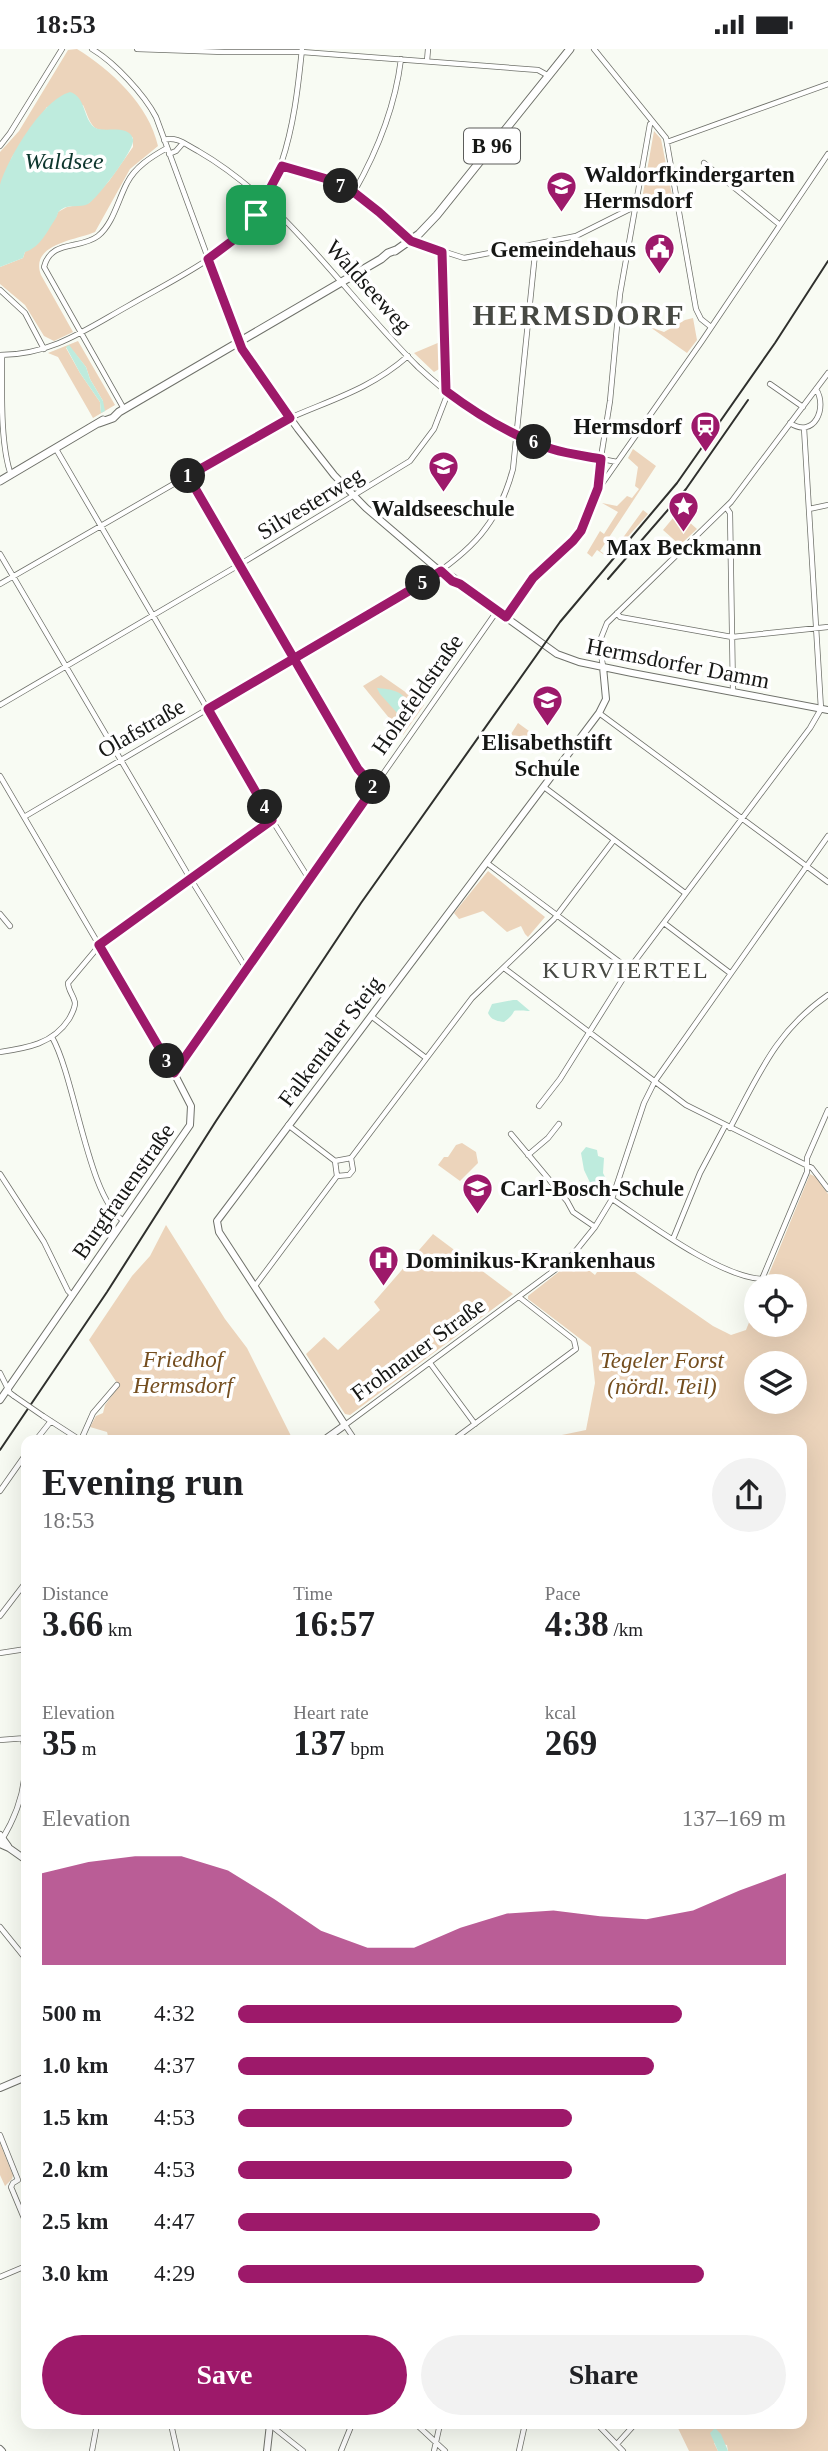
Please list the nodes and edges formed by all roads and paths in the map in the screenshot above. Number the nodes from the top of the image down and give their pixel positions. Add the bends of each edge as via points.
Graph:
1 (62, 49) edge
2 (92, 49) edge
3 (107, 49) edge
4 (137, 49) edge
5 (428, 49) edge
6 (570, 49) edge
7 (594, 49) edge
8 (302, 50) edge
9 (101, 55) junction
10 (401, 59) junction
11 (427, 61) junction
12 (549, 76) junction
13 (828, 84) edge
14 (653, 122) junction
15 (164, 139) junction
16 (667, 142) junction
17 (183, 143) junction
18 (0, 146) edge
19 (167, 148) junction
20 (169, 154) junction
21 (828, 154) edge
22 (704, 163) dead end
23 (282, 166) junction
24 (354, 192) junction
25 (677, 200) junction
26 (265, 201) junction
27 (635, 207) junction
28 (780, 225) junction
29 (411, 241) junction
30 (536, 244) junction
31 (442, 252) junction
32 (208, 259) junction
33 (341, 283) junction
34 (0, 290) edge
35 (711, 327) junction
36 (80, 333) junction
37 (239, 342) junction
38 (44, 349) junction
39 (1, 355) edge
40 (408, 356) junction
41 (828, 373) edge
42 (770, 384) dead end
43 (816, 389) junction
44 (446, 391) junction
45 (803, 407) junction
46 (121, 411) junction
47 (290, 418) junction
48 (790, 423) junction
49 (804, 428) junction
50 (517, 436) junction
51 (56, 449) junction
52 (601, 459) junction
53 (617, 462) junction
54 (11, 475) junction
55 (188, 476) junction
56 (0, 481) edge
57 (598, 488) junction
58 (353, 495) junction
59 (828, 505) edge
60 (726, 507) junction
61 (809, 509) junction
62 (101, 526) junction
63 (0, 554) edge
64 (239, 565) junction
65 (444, 573) junction
66 (13, 577) junction
67 (0, 585) edge
68 (497, 611) junction
69 (617, 613) junction
70 (153, 615) junction
71 (506, 617) junction
72 (828, 627) edge
73 (817, 628) junction
74 (732, 637) junction
75 (295, 658) junction
76 (66, 666) junction
77 (603, 667) junction
78 (733, 692) junction
79 (0, 705) edge
80 (208, 709) junction
81 (824, 710) edge
82 (599, 713) junction
83 (121, 760) junction
84 (0, 776) edge
85 (374, 787) junction
86 (543, 787) junction
87 (24, 817) junction
88 (742, 818) junction
89 (272, 820) junction
90 (828, 836) edge
91 (614, 840) junction
92 (486, 862) junction
93 (806, 867) junction
94 (190, 879) junction
95 (309, 880) junction
96 (828, 882) edge
97 (685, 894) junction
98 (0, 914) edge
99 (557, 915) junction
100 (664, 923) junction
101 (10, 926) dead end
102 (99, 945) junction
103 (504, 968) junction
104 (629, 969) junction
105 (247, 970) junction
106 (730, 973) junction
107 (828, 995) edge
108 (370, 1016) junction
109 (590, 1031) junction
110 (52, 1037) junction
111 (0, 1052) edge
112 (426, 1058) junction
113 (174, 1073) junction
114 (654, 1081) junction
115 (539, 1106) dead end
116 (828, 1110) edge
117 (559, 1124) dead end
118 (288, 1125) junction
119 (728, 1127) junction
120 (511, 1134) dead end
121 (528, 1154) junction
122 (351, 1158) junction
123 (335, 1161) junction
124 (807, 1165) junction
125 (0, 1174) edge
126 (337, 1177) junction
127 (828, 1189) edge
128 (612, 1199) junction
129 (124, 1221) junction
130 (595, 1227) junction
131 (673, 1240) junction
132 (255, 1287) junction
133 (72, 1295) junction
134 (519, 1297) junction
135 (430, 1363) junction
136 (0, 1373) edge
137 (117, 1385) dead end
138 (8, 1388) junction
139 (0, 1400) edge
140 (51, 1421) junction
141 (475, 1424) junction
142 (345, 1425) junction
143 (40, 1435) edge
144 (72, 1435) edge
145 (82, 1435) edge
146 (331, 1435) edge
147 (352, 1435) edge
148 (460, 1435) edge
149 (21, 1461) edge
150 (0, 1491) edge
151 (21, 1589) edge
152 (0, 1616) edge
153 (21, 1650) edge
154 (0, 1653) edge
155 (21, 1738) edge
156 (0, 1740) edge
157 (21, 1795) edge
158 (1, 1840) edge
159 (21, 1856) edge
160 (0, 1927) edge
161 (21, 1953) edge
162 (21, 2079) edge
163 (0, 2088) edge
164 (0, 2135) edge
165 (21, 2179) edge
166 (18, 2180) junction
167 (21, 2211) edge
168 (21, 2268) edge
169 (0, 2277) edge
170 (96, 2429) edge
171 (172, 2429) edge
172 (269, 2429) edge
173 (276, 2429) edge
174 (350, 2429) edge
175 (421, 2429) edge
176 (439, 2429) edge
177 (524, 2429) edge
178 (602, 2429) edge
179 (630, 2429) edge
180 (436, 2443) junction
181 (617, 2444) junction
182 (92, 2451) edge
183 (177, 2451) edge
184 (267, 2451) edge
185 (303, 2451) edge
186 (341, 2451) edge
187 (434, 2451) edge
188 (445, 2451) edge
189 (519, 2451) edge
190 (623, 2451) edge

1 - 18 street
2 - 9 street, Hermsdorfer Damm
3 - 9 street
4 - 8 street
5 - 11 street
6 - 12 main road, B 96
7 - 14 street
8 - 10 street
8 - 23 street
9 - 15 street, Hermsdorfer Damm via 150,105
10 - 11 street
10 - 24 street via 385,128
11 - 12 street via 538,70
12 - 29 main road, B 96
13 - 16 street
14 - 16 street
14 - 27 street
15 - 17 street, Waldseeweg
15 - 19 street, Hermsdorfer Damm
16 - 25 street
17 - 20 street
17 - 26 street, Waldseeweg
19 - 20 street, Hermsdorfer Damm
19 - 36 street via 133,174 99,235 61,246 46,262 46,273
20 - 32 street, Hermsdorfer Damm
21 - 28 street
22 - 28 street
23 - 24 street
23 - 26 street
24 - 29 street
25 - 27 street
25 - 35 street via 698,313
26 - 32 street via 242,231
26 - 33 street, Waldseeweg
27 - 30 street via 577,236
27 - 52 street
28 - 35 street
29 - 31 street
29 - 33 main road, B 96
30 - 31 street via 464,258
30 - 50 street, Olafstraße
31 - 44 street, Silvesterweg
32 - 36 street
32 - 37 street, Hermsdorfer Damm
33 - 37 main road, B 96
33 - 40 street, Waldseeweg
34 - 38 street via 25,313
35 - 53 street
36 - 38 street
36 - 46 street
37 - 46 main road, B 96
37 - 47 street, Hermsdorfer Damm
38 - 39 street
39 - 54 street via 3,445
40 - 44 street, Waldseeweg
40 - 47 street via 366,386
41 - 43 street
42 - 45 street
43 - 45 street
43 - 49 street via 824,398 823,415 814,426
44 - 50 street, Waldseeweg
44 - 58 street, Silvesterweg via 438,421 419,452 398,470
45 - 48 street
46 - 51 main road, B 96
47 - 55 street
47 - 58 street, Hermsdorfer Damm
48 - 49 street
48 - 60 street
49 - 61 street
50 - 52 street, Waldseeweg via 550,449
50 - 65 street, Olafstraße via 509,483 496,515
51 - 54 main road, B 96
51 - 62 street
52 - 53 street, Waldseeweg
52 - 57 street
53 - 57 street
54 - 56 main road, B 96
55 - 62 street
55 - 64 street
57 - 71 street via 580,533 533,578
58 - 64 street, Silvesterweg
58 - 65 street, Hermsdorfer Damm
59 - 61 street
60 - 69 street
60 - 74 street via 730,513
61 - 73 street
62 - 66 street
62 - 70 street
63 - 66 street
64 - 70 street, Silvesterweg
64 - 75 street
65 - 68 street, Hermsdorfer Damm
65 - 75 street, Olafstraße
66 - 67 street
66 - 76 street
68 - 71 street, Hermsdorfer Damm
68 - 85 street, Hohefeldstraße
69 - 74 street
69 - 77 street via 600,637
70 - 76 street, Silvesterweg
70 - 80 street
71 - 77 street, Hermsdorfer Damm via 563,657
72 - 73 street
73 - 74 street
73 - 81 street
74 - 78 street
75 - 80 street, Olafstraße
75 - 85 street via 358,769
76 - 79 street, Silvesterweg
76 - 83 street
77 - 78 street, Hermsdorfer Damm
77 - 82 street, Falkentaler Steig via 607,698
78 - 81 street, Hermsdorfer Damm
80 - 83 street, Olafstraße
80 - 89 street
81 - 88 street
82 - 86 street, Falkentaler Steig
82 - 88 street
83 - 87 street, Olafstraße
83 - 94 street
84 - 87 street, Burgfrauenstraße
85 - 95 street, Hohefeldstraße
86 - 91 street
86 - 92 street, Falkentaler Steig
87 - 102 street, Burgfrauenstraße
88 - 93 street
88 - 97 street
89 - 94 street
89 - 95 street
90 - 93 street, Frohnauer Straße
91 - 97 street
91 - 99 street
92 - 99 street
92 - 108 street, Falkentaler Steig
93 - 96 street
93 - 106 street, Frohnauer Straße
94 - 102 street
94 - 105 street
95 - 105 street, Hohefeldstraße
97 - 100 street
98 - 101 street
99 - 103 street
99 - 104 street
100 - 104 street
100 - 106 street
102 - 110 street via 68,983 75,1006 64,1027
102 - 113 street, Burgfrauenstraße
103 - 109 street
103 - 112 street via 472,998
104 - 109 street
105 - 113 street, Hohefeldstraße
106 - 114 street, Frohnauer Straße
107 - 119 street via 784,1034
108 - 112 street
108 - 118 street, Falkentaler Steig
109 - 114 street
109 - 115 street
110 - 111 street
110 - 129 street via 102,1190 113,1212
112 - 122 street
113 - 129 street, Burgfrauenstraße via 190,1101 192,1121
114 - 119 street
114 - 128 street, Frohnauer Straße
116 - 124 street
117 - 121 street
118 - 123 street
118 - 132 street, Falkentaler Steig via 217,1221 219,1232
119 - 124 street
119 - 131 street via 700,1173
120 - 121 street
121 - 130 street via 573,1212
122 - 123 street
122 - 126 street via 353,1170
123 - 126 street
124 - 127 street
124 - 131 street via 762,1279 711,1262
125 - 133 street
126 - 132 street
128 - 130 street, Frohnauer Straße
128 - 131 street
129 - 133 street, Burgfrauenstraße
130 - 134 street, Frohnauer Straße via 564,1262
132 - 142 street, Falkentaler Steig
133 - 138 street, Burgfrauenstraße
134 - 135 street, Frohnauer Straße
134 - 141 street via 574,1341 576,1349
135 - 141 street
135 - 142 street, Frohnauer Straße
136 - 138 street
137 - 145 street via 93,1413
138 - 139 street, Burgfrauenstraße
138 - 140 street, bridge
140 - 143 street
140 - 144 street
141 - 148 street
142 - 146 street, Frohnauer Straße
142 - 147 street, Falkentaler Steig
149 - 150 street
151 - 152 street
153 - 154 street
155 - 156 street
157 - 158 street
158 - 159 street
160 - 161 street
162 - 163 street
164 - 166 street
165 - 166 street
166 - 167 street via 11,2187
168 - 169 street
170 - 182 street
171 - 183 street
172 - 184 street
173 - 185 street
174 - 186 street
175 - 180 street
176 - 180 street
177 - 189 street
178 - 181 street
179 - 181 street
180 - 187 street
180 - 188 street
181 - 190 street

